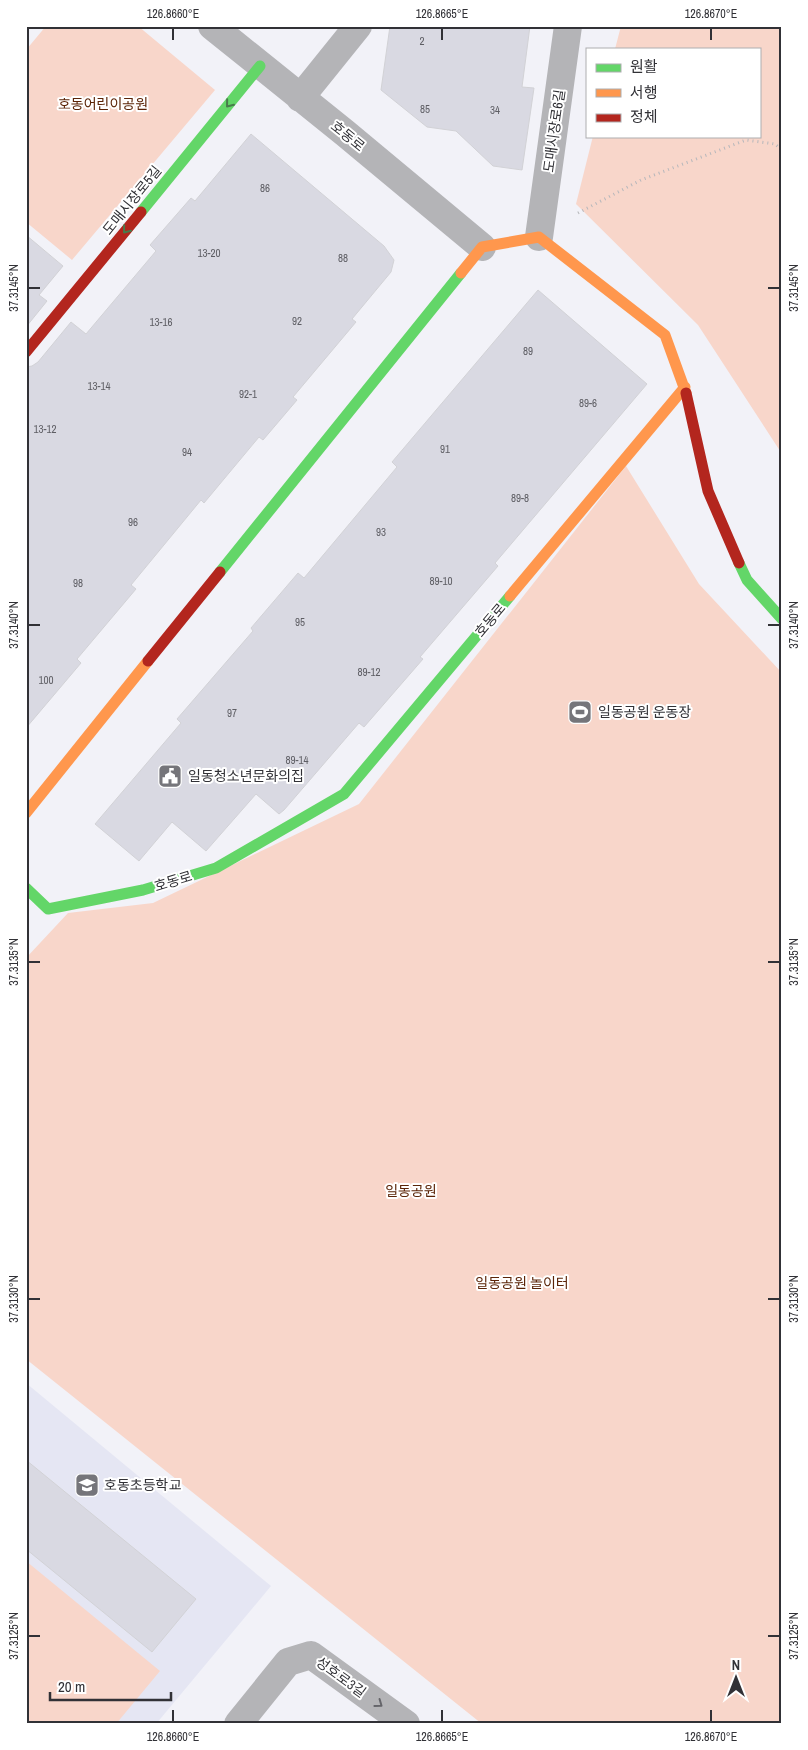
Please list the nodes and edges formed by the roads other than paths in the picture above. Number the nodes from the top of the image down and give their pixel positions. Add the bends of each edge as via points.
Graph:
1 (212, 26) edge
2 (358, 26) edge
3 (568, 26) edge
4 (260, 66) junction
5 (300, 98) junction
6 (539, 237) junction
7 (482, 247) junction
8 (26, 352) edge
9 (685, 387) junction
10 (782, 618) edge
11 (26, 813) edge
12 (26, 888) edge
13 (238, 1724) edge
14 (406, 1724) edge

1 - 4 street, 호동로
2 - 5 street
3 - 6 street, 도매시장로6길
4 - 5 street, 호동로
4 -> 8 street, 도매시장로5길
5 - 7 street, 호동로
6 - 7 street
6 - 9 street via 665,335
7 - 11 street
9 - 10 street via 708,491 747,580
9 - 12 street, 호동로 via 344,794 216,868 143,890 48,909
13 -> 14 street, 성호로3길 via 288,1662 311,1655

